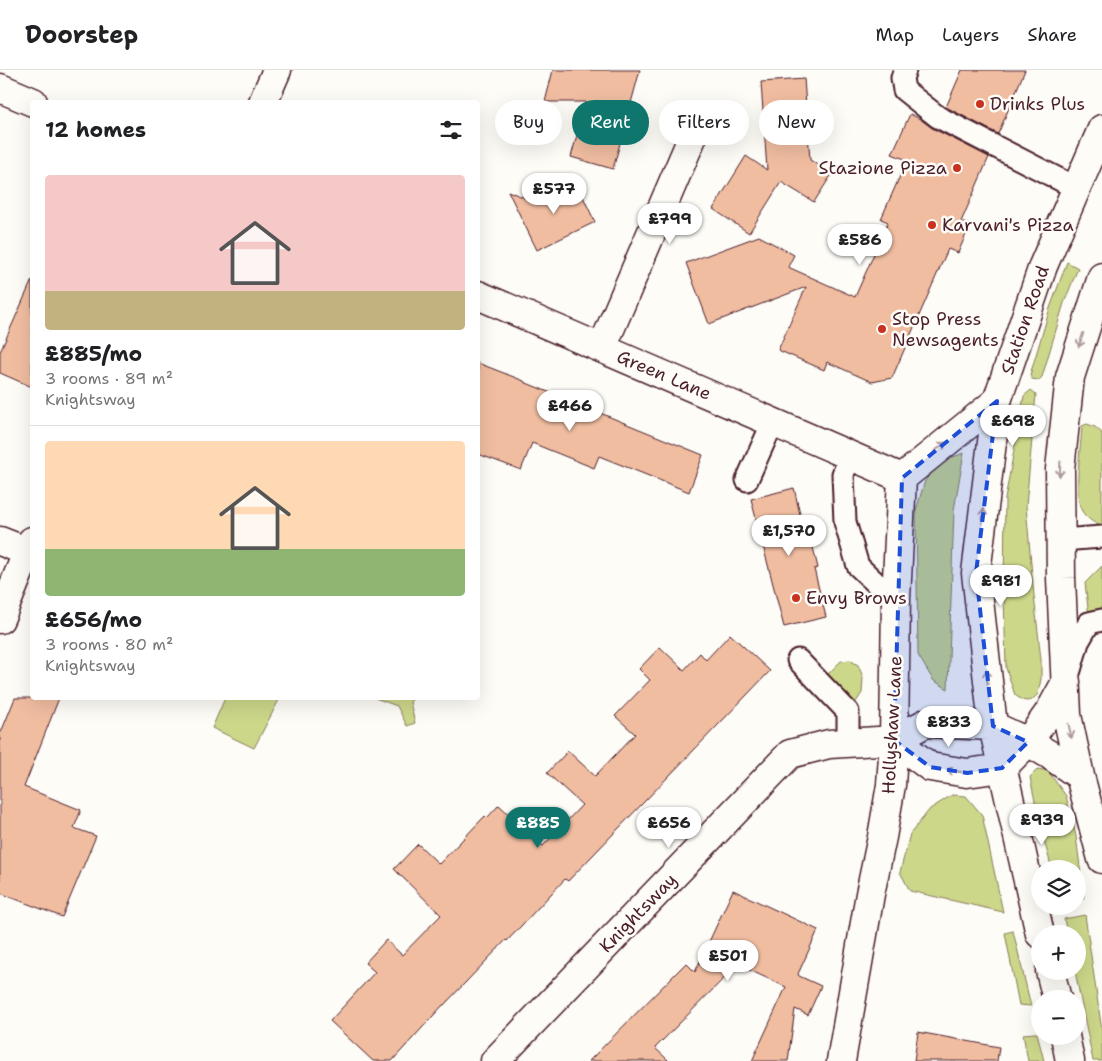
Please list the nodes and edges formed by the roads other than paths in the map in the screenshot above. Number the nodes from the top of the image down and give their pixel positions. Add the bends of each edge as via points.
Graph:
1 (277, 70) edge
2 (905, 70) edge
3 (0, 88) edge
4 (264, 100) edge
5 (30, 101) edge
6 (1100, 140) edge
7 (689, 145) edge
8 (1076, 188) junction
9 (1102, 277) edge
10 (480, 296) edge
11 (602, 348) junction
12 (997, 401) junction
13 (773, 422) junction
14 (851, 455) junction
15 (902, 478) junction
16 (748, 480) dead end
17 (1102, 536) edge
18 (1061, 540) junction
19 (0, 541) edge
20 (30, 547) edge
21 (896, 598) junction
22 (0, 619) edge
23 (1102, 620) edge
24 (798, 660) dead end
25 (1066, 682) junction
26 (993, 726) junction
27 (894, 740) junction
28 (848, 742) junction
29 (1028, 742) junction
30 (1002, 768) junction
31 (1080, 776) junction
32 (1102, 807) edge
33 (1102, 859) edge
34 (1038, 925) edge
35 (1067, 1045) edge
36 (495, 1061) edge
37 (841, 1061) edge
38 (1070, 1061) edge

1 - 4 street
2 - 8 lane via 902,78 904,90 938,117
3 - 5 street
6 - 8 street, Station Road
7 - 11 street
8 - 12 street, Station Road via 1043,266
9 -> 18 street via 1070,377 1060,469
10 - 11 street, Green Lane
11 - 13 street, Green Lane
15 -> 12 street
26 -> 12 street, Station Road via 976,573
13 - 14 street, Green Lane
13 - 16 lane
14 - 15 street, Green Lane
14 - 21 lane via 843,474 845,522 858,566
15 - 21 street, Hollyshaw Lane
17 - 18 lane
18 - 25 street
19 - 20 street
20 - 22 street
21 - 27 street, Hollyshaw Lane
23 - 25 lane via 1089,622 1078,642
24 - 28 lane via 848,712
25 - 29 street via 1050,712
25 -> 31 street via 1067,715
26 - 27 street via 926,722
26 - 29 street
26 - 30 street, Station Road
27 - 28 street, Knightsway
30 -> 27 street via 967,772 930,767
27 - 37 street, Hollyshaw Lane via 884,828
28 - 36 street, Knightsway via 790,754
29 - 30 street
29 - 31 street
30 - 34 street, Station Road
31 - 32 lane
31 - 33 street
35 - 38 street

